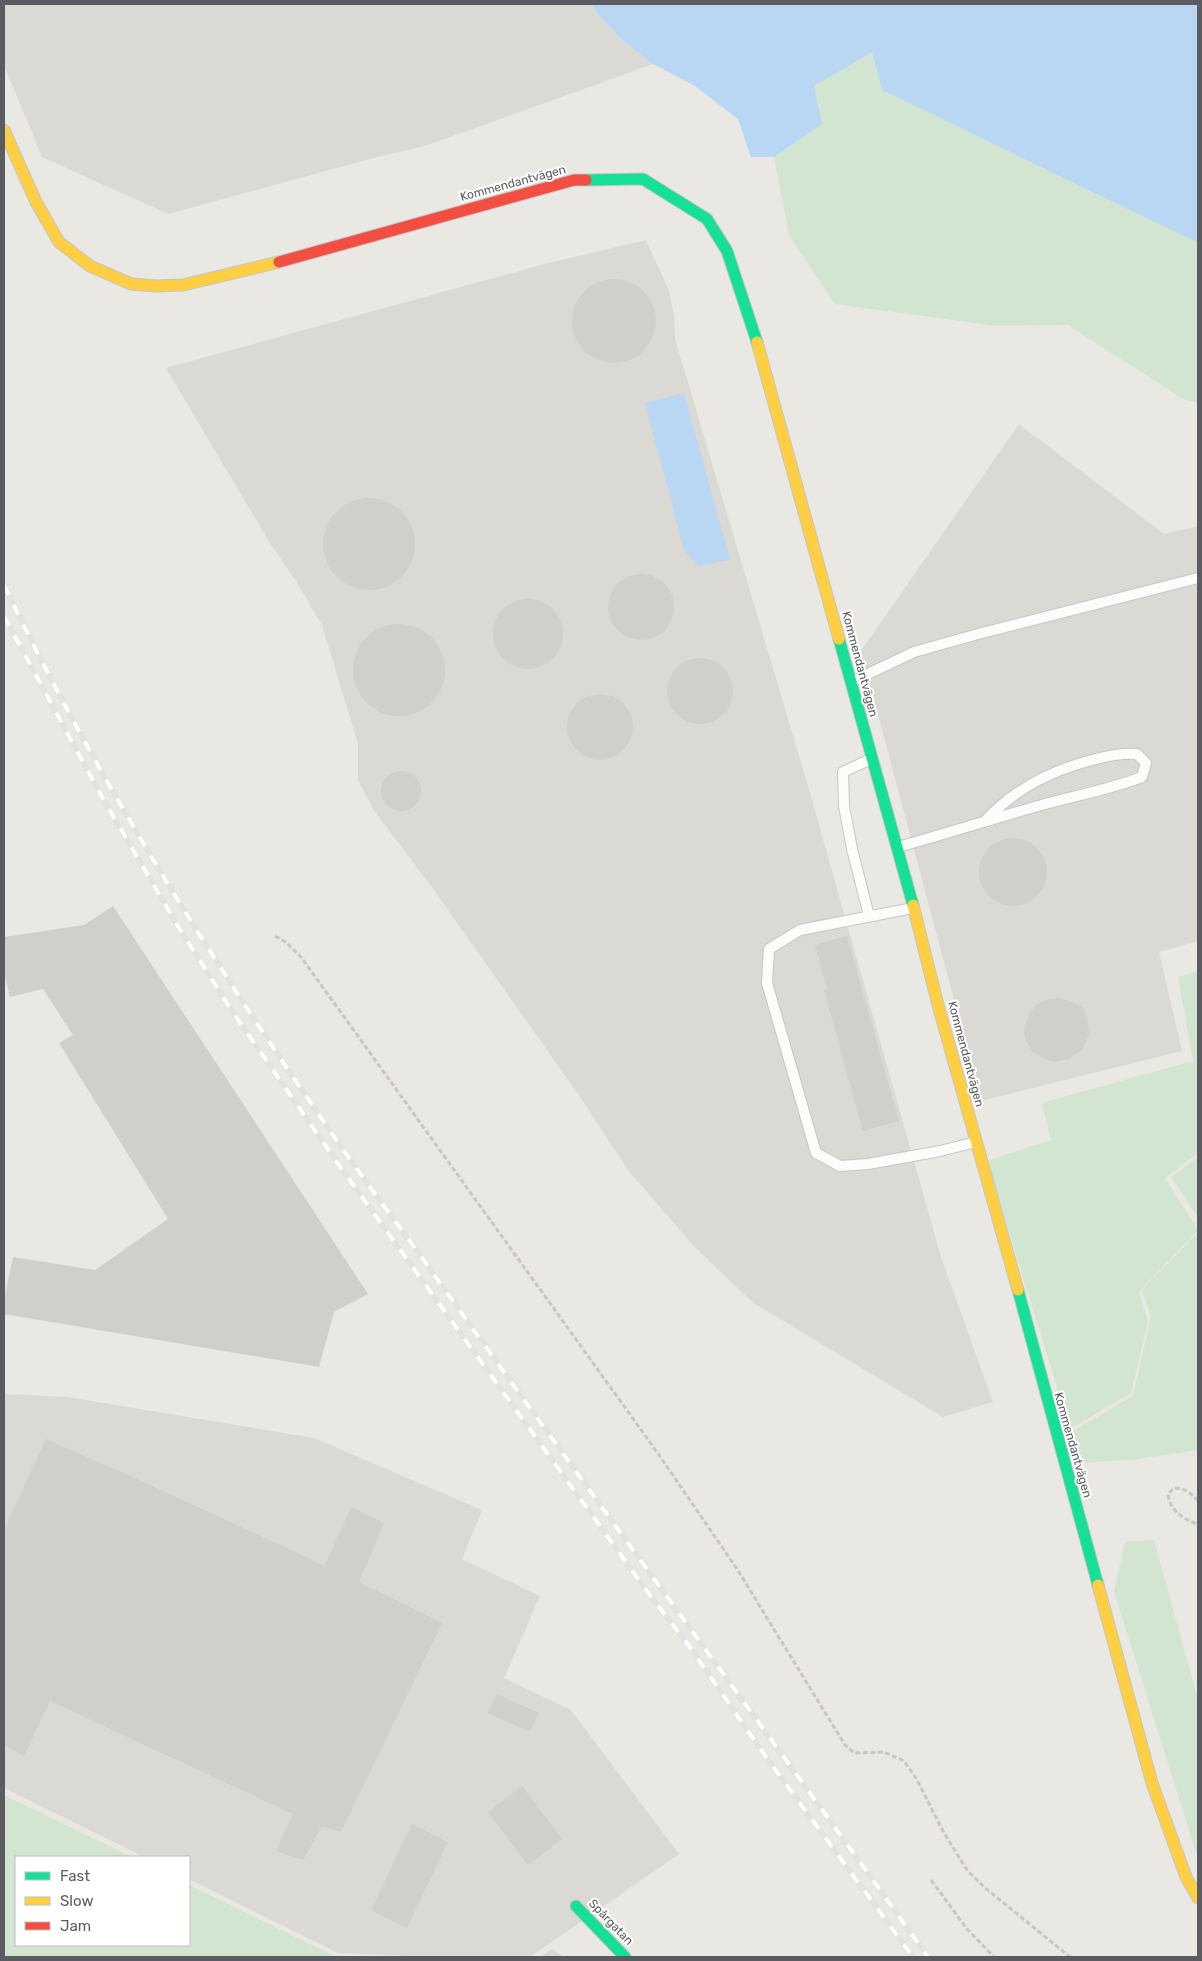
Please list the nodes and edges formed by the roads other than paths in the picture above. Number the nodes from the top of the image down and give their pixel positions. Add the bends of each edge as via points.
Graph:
1 (4, 130) edge
2 (1198, 578) edge
3 (850, 682) junction
4 (872, 758) junction
5 (984, 822) junction
6 (897, 848) junction
7 (914, 908) junction
8 (869, 916) junction
9 (976, 1142) junction
10 (1198, 1898) edge
11 (576, 1906) dead end
12 (625, 1957) edge

1 - 3 street, Kommendantvägen via 36,202 59,242 90,266 131,284 183,285 246,271 574,180 644,179 707,219 727,251 751,321
2 - 3 lane via 914,652
3 - 4 street, Kommendantvägen
4 - 6 street, Kommendantvägen
4 - 8 lane via 843,772 844,806
5 - 5 lane via 1017,792 1069,766 1123,753 1138,754 1146,763 1142,776 1116,787
5 - 6 lane
6 - 7 street, Kommendantvägen
7 - 8 lane
7 - 9 street, Kommendantvägen
8 - 9 lane via 800,930 769,949 767,983 816,1154 840,1166 877,1163
9 - 10 street, Kommendantvägen via 1152,1783 1186,1877
11 - 12 street, Spårgatan

